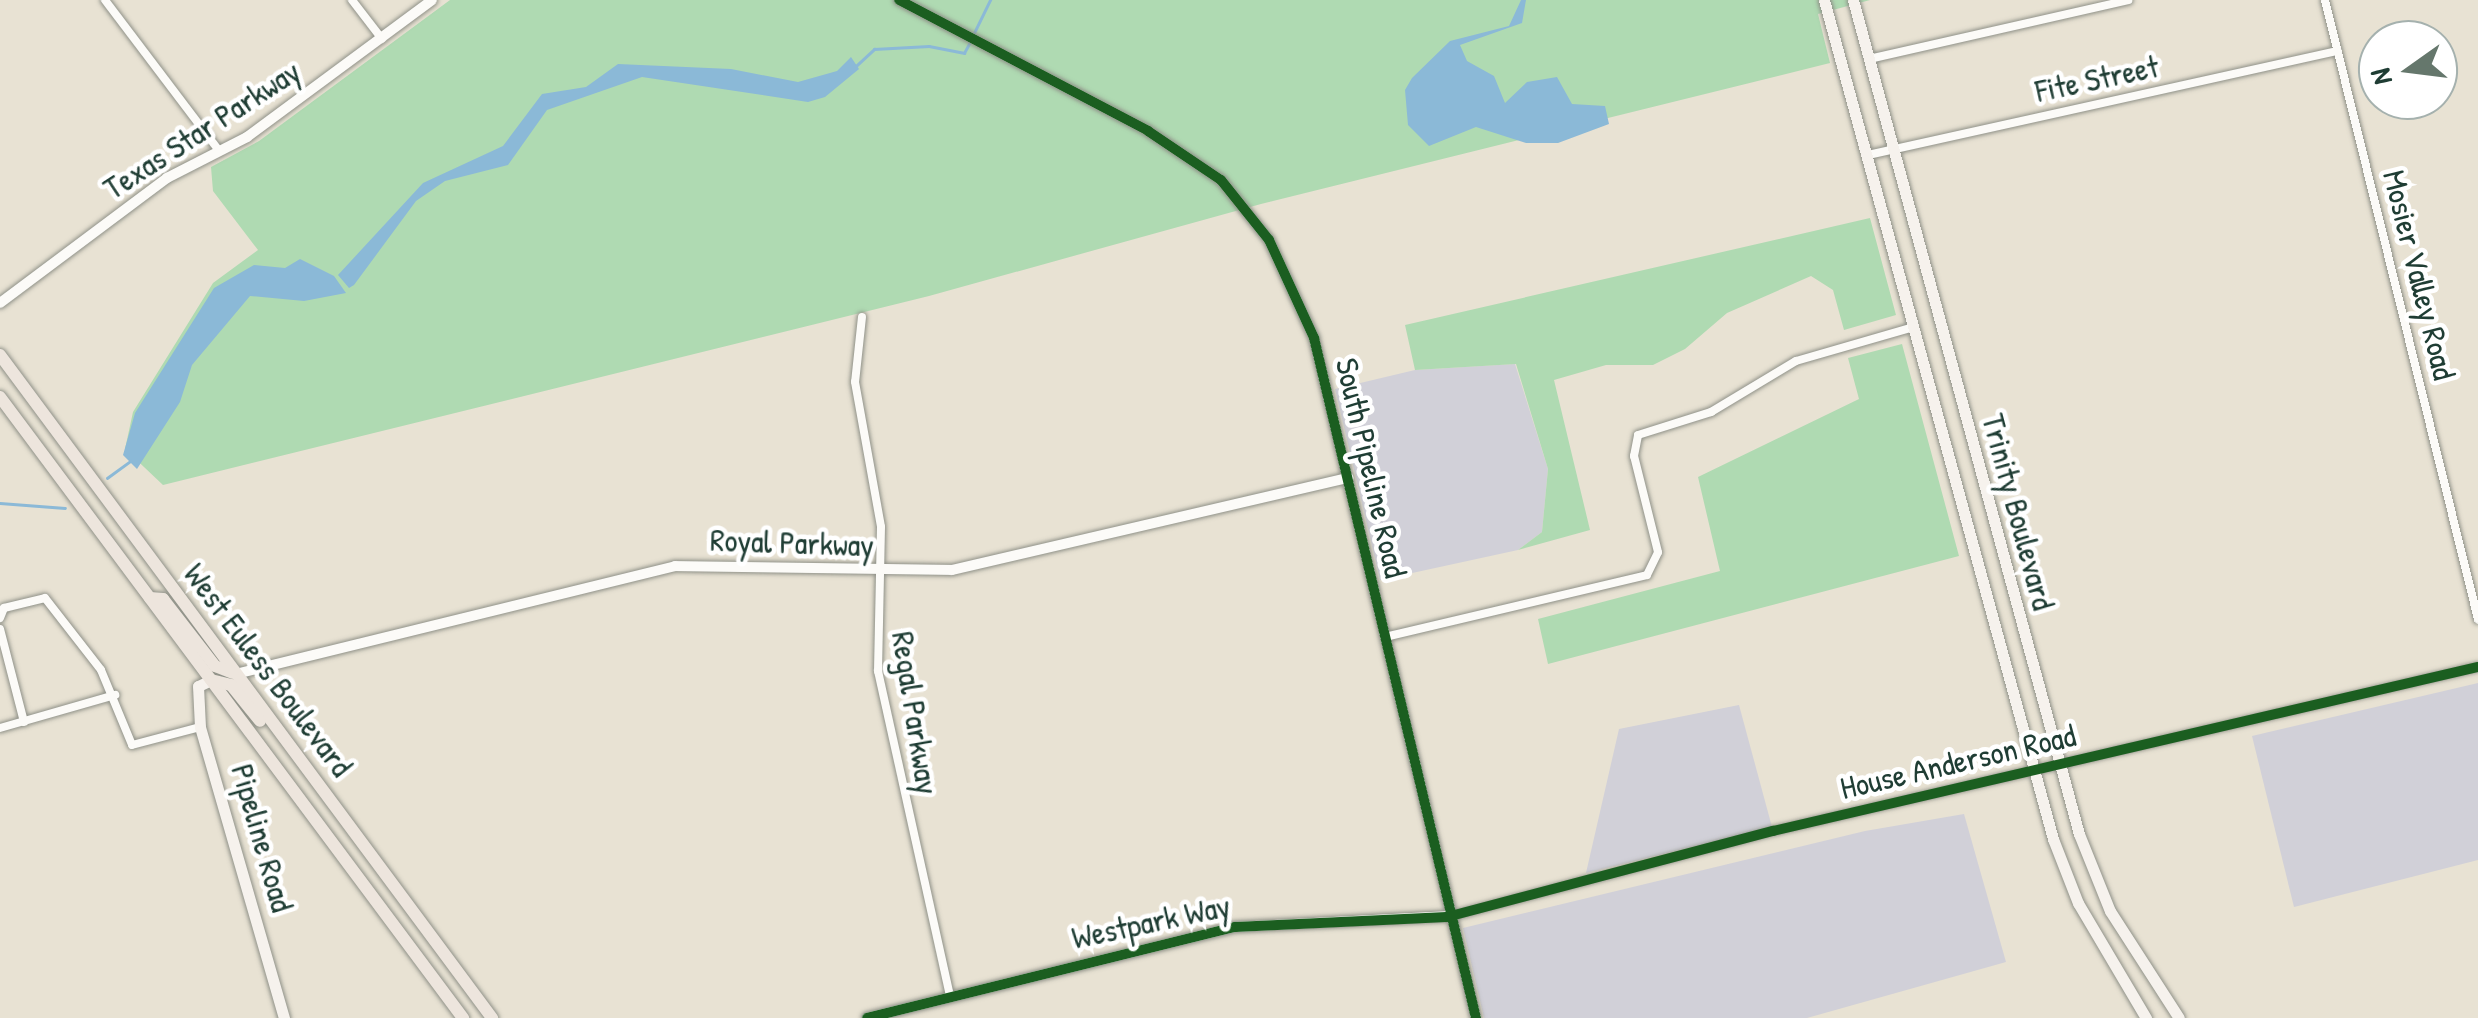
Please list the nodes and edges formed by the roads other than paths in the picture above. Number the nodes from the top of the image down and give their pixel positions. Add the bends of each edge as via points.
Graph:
1 (105, 0) edge
2 (352, 0) edge
3 (432, 0) edge
4 (900, 0) edge
5 (1824, 0) edge
6 (1853, 0) edge
7 (2128, 0) edge
8 (2325, 0) edge
9 (382, 39) junction
10 (2338, 51) junction
11 (1868, 59) junction
12 (219, 151) junction
13 (1892, 151) junction
14 (1868, 155) junction
15 (0, 303) edge
16 (862, 317) dead end
17 (1914, 327) junction
18 (0, 355) edge
19 (0, 397) edge
20 (1348, 478) junction
21 (880, 572) junction
22 (150, 598) junction
23 (0, 618) edge
24 (2478, 620) edge
25 (0, 629) edge
26 (1385, 637) junction
27 (2478, 667) edge
28 (236, 674) junction
29 (210, 680) junction
30 (115, 695) junction
31 (24, 722) junction
32 (200, 726) junction
33 (0, 728) edge
34 (2059, 764) junction
35 (2033, 770) junction
36 (316, 781) junction
37 (404, 901) junction
38 (382, 909) junction
39 (1451, 916) junction
40 (950, 996) junction
41 (284, 1018) edge
42 (464, 1018) edge
43 (492, 1018) edge
44 (867, 1018) edge
45 (1476, 1018) edge
46 (2146, 1018) edge
47 (2178, 1018) edge

1 - 12 street
2 - 9 street
3 - 9 street, Texas Star Parkway
4 - 20 street, South Pipeline Road via 1050,78 1221,180 1253,213 1314,338
5 - 14 main road, Trinity Boulevard
6 - 11 main road, Trinity Boulevard
7 - 11 street
8 - 10 street, Mosier Valley Road
9 - 12 street, Texas Star Parkway
10 - 13 street, Fite Street
10 - 24 street, Mosier Valley Road
11 - 13 main road, Trinity Boulevard
12 - 15 street, Texas Star Parkway via 167,178
13 - 14 street, Fite Street
13 - 34 main road, Trinity Boulevard
14 - 17 main road, Trinity Boulevard
16 - 21 street, Regal Parkway via 855,382 881,527
17 - 26 street via 1796,361 1711,412 1638,435 1634,456 1658,552 1647,575
17 - 35 main road, Trinity Boulevard
18 - 28 main road, West Euless Boulevard
19 - 22 main road, West Euless Boulevard
20 - 21 street, Royal Parkway via 1007,561
20 - 26 street, South Pipeline Road
21 - 28 street, Royal Parkway via 773,563 675,566
21 - 40 street, Regal Parkway via 878,672
22 - 28 main road via 163,599 215,666
22 - 29 main road, West Euless Boulevard
23 - 30 street via 4,608 45,598
25 - 31 street
26 - 39 street, South Pipeline Road
27 - 34 street, House Anderson Road
28 - 36 main road, West Euless Boulevard
29 - 32 main road, Pipeline Road via 198,686
29 - 36 main road via 231,685 301,774
29 - 38 main road, West Euless Boulevard
30 - 31 street
30 - 32 street via 132,745
31 - 33 street
32 - 41 main road, Pipeline Road
34 - 35 street, House Anderson Road
34 - 47 main road, Trinity Boulevard via 2110,911
35 - 39 street, House Anderson Road
35 - 46 main road, Trinity Boulevard via 2078,903
36 - 37 main road, West Euless Boulevard
37 - 38 main road
37 - 43 main road, West Euless Boulevard
38 - 42 main road, West Euless Boulevard
39 - 40 street, Westpark Way via 1236,927
39 - 45 street, South Pipeline Road
40 - 44 street, Westpark Way

